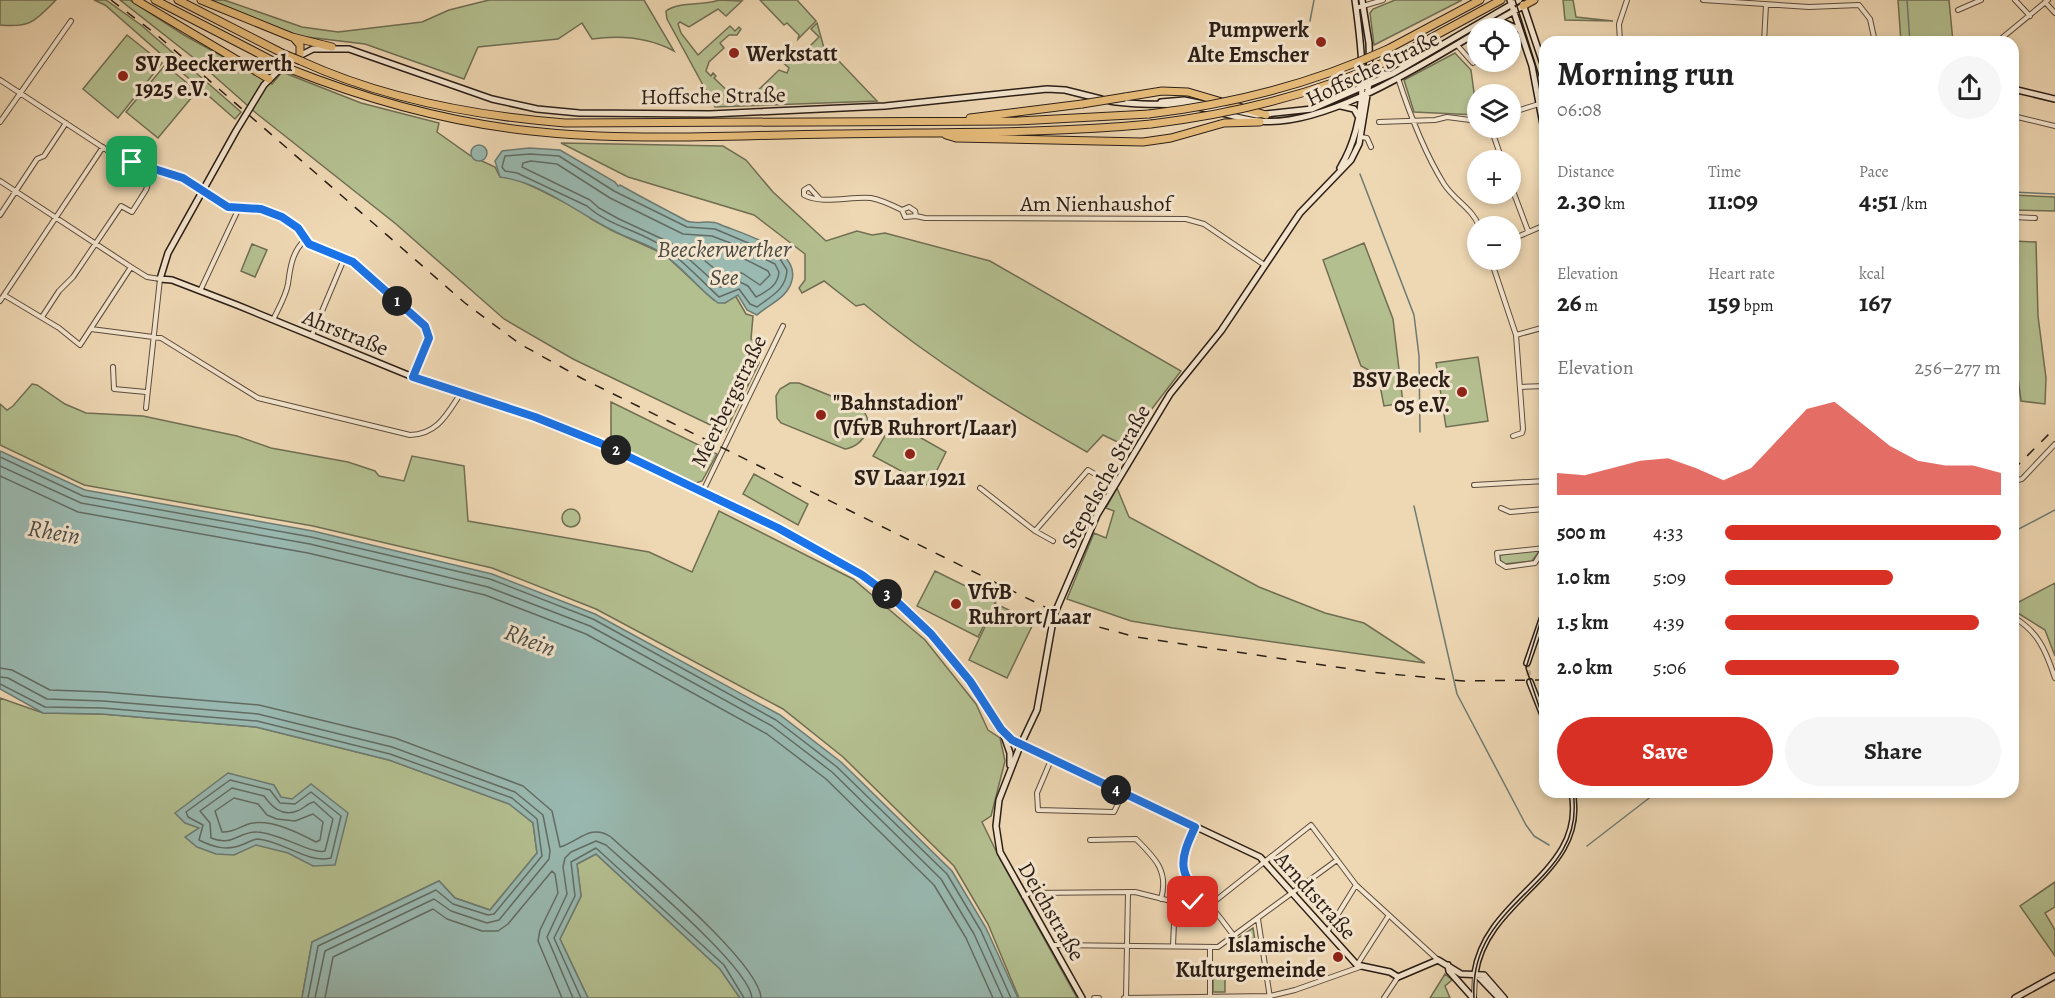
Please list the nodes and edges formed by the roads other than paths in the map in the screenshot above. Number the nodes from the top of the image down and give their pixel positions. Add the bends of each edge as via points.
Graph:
1 (136, 0) edge
2 (155, 0) edge
3 (178, 0) edge
4 (201, 0) edge
5 (1355, 0) edge
6 (1383, 0) edge
7 (1480, 0) edge
8 (1501, 0) edge
9 (1534, 0) edge
10 (1627, 0) edge
11 (1703, 0) edge
12 (1981, 0) edge
13 (2015, 0) edge
14 (2047, 1) edge
15 (1521, 2) edge
16 (1362, 3) edge
17 (1511, 5) edge
18 (1766, 5) junction
19 (1356, 8) junction
20 (1958, 10) dead end
21 (2055, 13) edge
22 (2030, 16) junction
23 (1500, 18) edge
24 (71, 21) dead end
25 (1521, 36) edge
26 (1620, 36) edge
27 (1764, 36) edge
28 (1874, 36) edge
29 (2005, 36) edge
30 (292, 37) junction
31 (1467, 39) edge
32 (1457, 45) junction
33 (332, 47) junction
34 (1539, 53) edge
35 (1467, 56) edge
36 (300, 58) junction
37 (1370, 69) junction
38 (1392, 74) junction
39 (1398, 78) junction
40 (270, 79) junction
41 (0, 80) edge
42 (1370, 84) junction
43 (1539, 88) edge
44 (2019, 90) edge
45 (1362, 91) junction
46 (1369, 91) junction
47 (20, 93) junction
48 (2055, 99) edge
49 (1539, 102) edge
50 (1135, 105) junction
51 (1340, 106) junction
52 (1521, 108) edge
53 (1293, 114) junction
54 (1266, 115) junction
55 (1358, 117) junction
56 (2019, 117) edge
57 (1467, 120) edge
58 (1294, 121) junction
59 (1414, 121) junction
60 (0, 122) edge
61 (950, 122) junction
62 (1260, 122) junction
63 (1379, 122) dead end
64 (66, 123) junction
65 (2055, 126) edge
66 (938, 133) junction
67 (1361, 137) junction
68 (103, 147) junction
69 (1371, 147) dead end
70 (153, 169) junction
71 (1336, 175) junction
72 (0, 181) edge
73 (203, 190) junction
74 (16, 191) junction
75 (819, 198) dead end
76 (1518, 204) edge
77 (238, 210) junction
78 (902, 210) junction
79 (0, 214) edge
80 (916, 216) junction
81 (1474, 216) edge
82 (2019, 217) edge
83 (56, 218) junction
84 (2035, 218) dead end
85 (1539, 227) edge
86 (1528, 231) junction
87 (1521, 234) edge
88 (304, 241) junction
89 (95, 244) junction
90 (344, 259) junction
91 (1263, 264) junction
92 (131, 267) junction
93 (1494, 270) edge
94 (160, 279) junction
95 (200, 291) junction
96 (4, 295) junction
97 (0, 301) edge
98 (42, 317) junction
99 (273, 320) junction
100 (783, 326) dead end
101 (91, 329) junction
102 (1539, 329) edge
103 (1516, 335) junction
104 (312, 336) junction
105 (154, 338) junction
106 (113, 367) dead end
107 (413, 377) junction
108 (1539, 386) edge
109 (1520, 387) junction
110 (146, 392) junction
111 (461, 393) junction
112 (146, 408) dead end
113 (1513, 436) dead end
114 (2055, 444) edge
115 (2019, 480) edge
116 (1539, 481) edge
117 (1474, 484) dead end
118 (1114, 485) junction
119 (980, 488) dead end
120 (703, 491) junction
121 (1501, 508) dead end
122 (1539, 509) edge
123 (1035, 531) junction
124 (1053, 541) dead end
125 (1539, 549) edge
126 (1539, 557) edge
127 (2019, 621) edge
128 (1539, 628) edge
129 (1527, 663) tunnel mouth
130 (2055, 678) edge
131 (1530, 682) tunnel mouth
132 (1537, 702) joint
133 (1539, 706) edge
134 (1001, 729) junction
135 (1020, 746) junction
136 (1051, 760) junction
137 (1011, 768) junction
138 (1124, 793) junction
139 (1572, 798) edge
140 (1195, 827) junction
141 (998, 838) joint
142 (1090, 840) dead end
143 (1337, 860) junction
144 (1265, 861) junction
145 (1356, 885) junction
146 (1128, 892) junction
147 (1293, 893) junction
148 (1024, 896) junction
149 (1161, 899) junction
150 (1205, 901) junction
151 (1175, 902) junction
152 (1210, 905) junction
153 (1389, 915) junction
154 (1258, 919) junction
155 (1327, 932) junction
156 (1234, 936) junction
157 (1128, 944) junction
158 (1053, 945) junction
159 (1173, 945) junction
160 (1210, 947) junction
161 (1438, 960) junction
162 (1448, 965) junction
163 (1358, 966) junction
164 (1475, 973) junction
165 (2055, 976) edge
166 (1398, 977) junction
167 (1210, 997) edge
168 (1270, 997) edge
169 (1082, 998) edge
170 (1125, 998) edge
171 (1384, 998) edge
172 (1474, 998) edge
173 (1499, 998) edge
174 (1504, 998) edge
175 (2015, 998) edge

1 - 40 highway
2 - 66 highway, bridge via 290,69 399,107 465,122 532,131 632,136
3 - 36 highway, bridge via 284,54
4 - 30 highway
5 - 19 street, Stepelsche Straße
6 - 16 street
7 - 61 highway, bridge via 1388,49 1281,89 1215,105 1083,119
8 - 66 highway, bridge via 1392,59 1268,103 1151,124
9 - 15 highway
10 - 26 street via 1619,21
11 - 18 street
12 - 20 street
13 - 22 street
14 - 21 street
14 - 22 street
15 - 17 street, Hoffsche Straße
15 - 34 street
16 - 19 street
16 - 37 street, Stepelsche Straße
17 - 23 street, Hoffsche Straße
17 - 38 street, Hoffsche Straße
18 - 27 street
18 - 28 street via 1859,5 1870,19
19 - 45 street, Stepelsche Straße
22 - 29 street
24 - 47 street
25 - 43 street
30 - 33 highway
30 - 36 highway via 299,43
31 - 32 street, Hoffsche Straße
32 - 35 street
32 - 39 street, Hoffsche Straße
33 - 36 street, Hoffsche Straße
33 - 50 street, Hoffsche Straße via 364,53 506,103 579,113 710,114 885,106 1047,89
36 - 40 street
36 - 61 highway via 401,96 532,121 632,125
37 - 38 street via 1377,74
37 - 42 street, Stepelsche Straße
38 - 42 street, Hoffsche Straße
39 - 46 street, Hoffsche Straße
39 - 59 street
40 - 73 street
41 - 47 street
42 - 45 street, Hoffsche Straße
42 - 46 street, Stepelsche Straße
44 - 48 street
45 - 46 street, Hoffsche Straße
45 - 51 street, Hoffsche Straße
45 - 53 street, Hoffsche Straße
45 - 55 street, Stepelsche Straße
46 - 67 street, Stepelsche Straße
47 - 60 street
47 - 64 street
49 - 52 street
50 - 54 street, Hoffsche Straße via 1184,100
50 - 62 street, Hoffsche Straße via 1190,106
51 - 55 street via 1354,110
51 - 58 street, Hoffsche Straße
53 - 54 street, Hoffsche Straße
53 - 58 street
54 - 61 highway, bridge via 1188,92 1162,91
55 - 71 street, Stepelsche Straße
56 - 65 street
57 - 59 street via 1448,117
58 - 62 street, Hoffsche Straße
59 - 63 street
59 - 81 street via 1446,187
62 - 66 highway via 1224,123 1171,138 1130,143 956,138
64 - 68 street
64 - 74 street
67 - 69 street via 1367,138
67 - 71 street, Stepelsche Straße via 1352,160
68 - 70 street via 119,158
68 - 83 street
70 - 73 street via 183,178
70 - 89 street via 132,212 122,206
71 - 91 street, Stepelsche Straße via 1310,199
72 - 74 street
73 - 77 street
73 - 94 street via 163,263
74 - 79 street
74 - 83 street
75 - 78 street, Am Nienhaushof via 870,198
76 - 86 street
77 - 88 street via 261,209 282,217 298,228
77 - 95 street
78 - 80 street, Am Nienhaushof via 905,217
78 - 80 street, Am Nienhaushof via 912,208
80 - 91 street, Am Nienhaushof via 1186,219 1204,224
82 - 84 street
83 - 89 street
83 - 96 street
85 - 86 street
86 - 87 street
88 - 90 street
88 - 99 street
89 - 92 street
89 - 98 street
90 - 104 street
90 - 107 street via 353,262 425,326 429,338
91 - 118 street, Stepelsche Straße via 1216,338 1170,394
92 - 94 street via 147,277
92 - 101 street
93 - 103 street
94 - 95 street, Ahrstraße
94 - 105 street
95 - 99 street, Ahrstraße
96 - 97 street
96 - 98 street via 37,318
98 - 101 street via 81,345
99 - 104 street, Ahrstraße
100 - 120 street, Meerbergstraße
101 - 105 street
102 - 103 street
103 - 109 street
104 - 107 street, Ahrstraße
105 - 110 street
105 - 111 street via 161,338 258,398 410,435 429,432 440,424
106 - 110 street via 114,389
107 - 111 street, Ahrstraße
108 - 109 street
109 - 113 street via 1523,429
110 - 112 street
111 - 120 street, Ahrstraße via 600,443
114 - 115 street
116 - 117 street
118 - 123 street via 1088,470
118 - 135 street, Stepelsche Straße via 1054,615 1037,710
119 - 123 street
120 - 134 street, Ahrstraße via 840,562 893,598 931,634 970,681
121 - 122 street via 1510,512
123 - 124 street
125 - 126 street via 1497,553 1498,562 1506,567 1535,563
127 - 130 street via 2038,638
128 - 129 street
131 - 132 street
132 - 133 street
134 - 135 street, Ahrstraße
134 - 137 street
135 - 136 street, Arndtstraße
135 - 137 street, Stepelsche Straße
136 - 138 street, Arndtstraße
136 - 138 street via 1036,793 1038,810 1114,812
137 - 141 street, Stepelsche Straße via 997,806
138 - 140 street, Arndtstraße
139 - 164 street via 1574,818 1566,844 1557,859 1491,929
140 - 144 street, Arndtstraße
140 - 150 street via 1184,850 1183,870
141 - 148 street, Deichstraße via 1006,864
142 - 149 street via 1136,839 1156,860 1165,884
143 - 144 street via 1311,825
143 - 145 street
143 - 147 street
144 - 147 street, Arndtstraße
144 - 152 street
145 - 153 street
145 - 155 street
146 - 148 street
146 - 149 street
146 - 157 street
147 - 154 street
147 - 155 street, Arndtstraße
148 - 158 street, Deichstraße
149 - 151 street
150 - 151 street
150 - 152 street
151 - 159 street
152 - 156 street
153 - 161 street
153 - 163 street
154 - 156 street
154 - 168 street
155 - 163 street, Arndtstraße
156 - 160 street via 1218,947
157 - 158 street
157 - 159 street
157 - 170 street
158 - 169 street, Deichstraße
159 - 160 street
160 - 167 street
161 - 162 street
161 - 166 street
162 - 164 street via 1466,975
162 - 172 street via 1449,972
163 - 166 street
163 - 168 street
164 - 172 street
164 - 173 street
164 - 174 street via 1484,975
165 - 175 street
166 - 171 street
167 - 168 street
167 - 170 street

